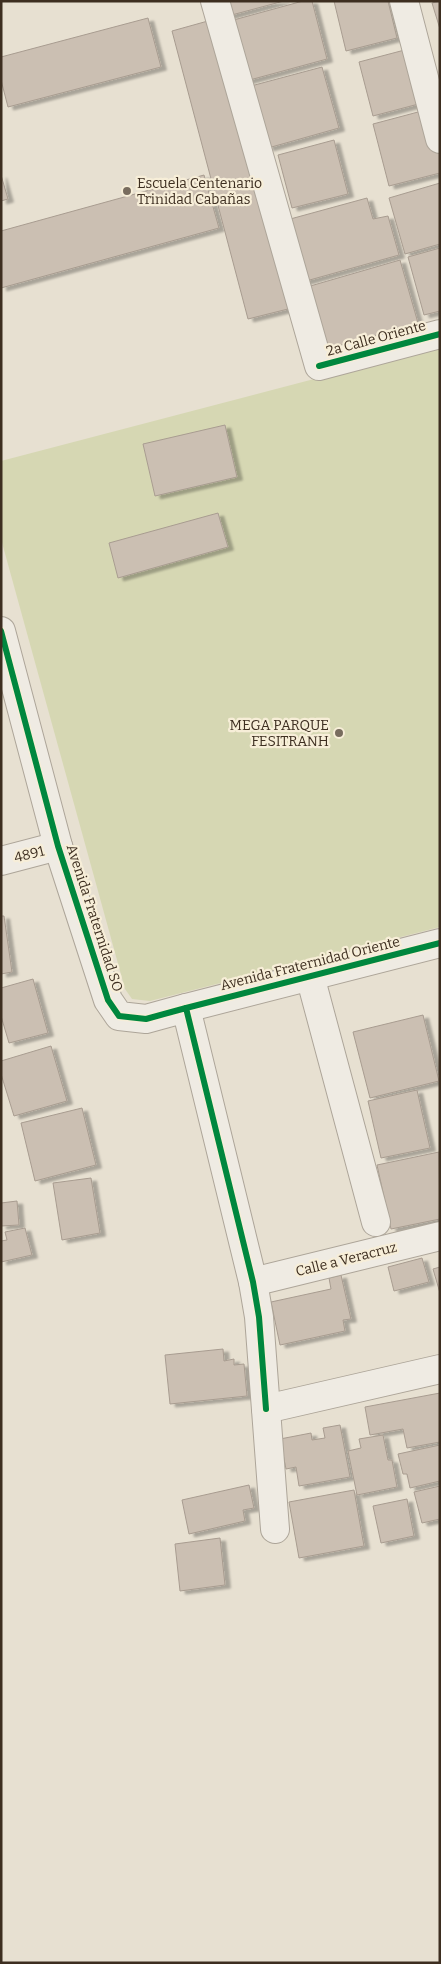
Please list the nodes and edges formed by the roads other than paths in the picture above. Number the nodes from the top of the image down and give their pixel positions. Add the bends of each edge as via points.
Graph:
1 (215, 1) edge
2 (404, 1) edge
3 (440, 139) edge
4 (440, 334) edge
5 (1, 631) edge
6 (58, 846) junction
7 (1, 861) edge
8 (440, 943) edge
9 (310, 976) junction
10 (186, 1008) junction
11 (376, 1222) dead end
12 (440, 1236) edge
13 (253, 1282) junction
14 (440, 1369) edge
15 (266, 1409) junction
16 (275, 1529) dead end

1 - 4 street, 2a Calle Oriente via 318,366
2 - 3 street
5 - 6 street, Avenida Fraternidad SO
6 - 7 street, 4891
6 - 10 street, Avenida Fraternidad SO via 108,1000 120,1016 146,1019
8 - 9 street, Avenida Fraternidad Oriente
9 - 10 street, Avenida Fraternidad Oriente
9 - 11 street
10 - 13 street
12 - 13 street, Calle a Veracruz
13 - 15 street
14 - 15 street
15 - 16 street

